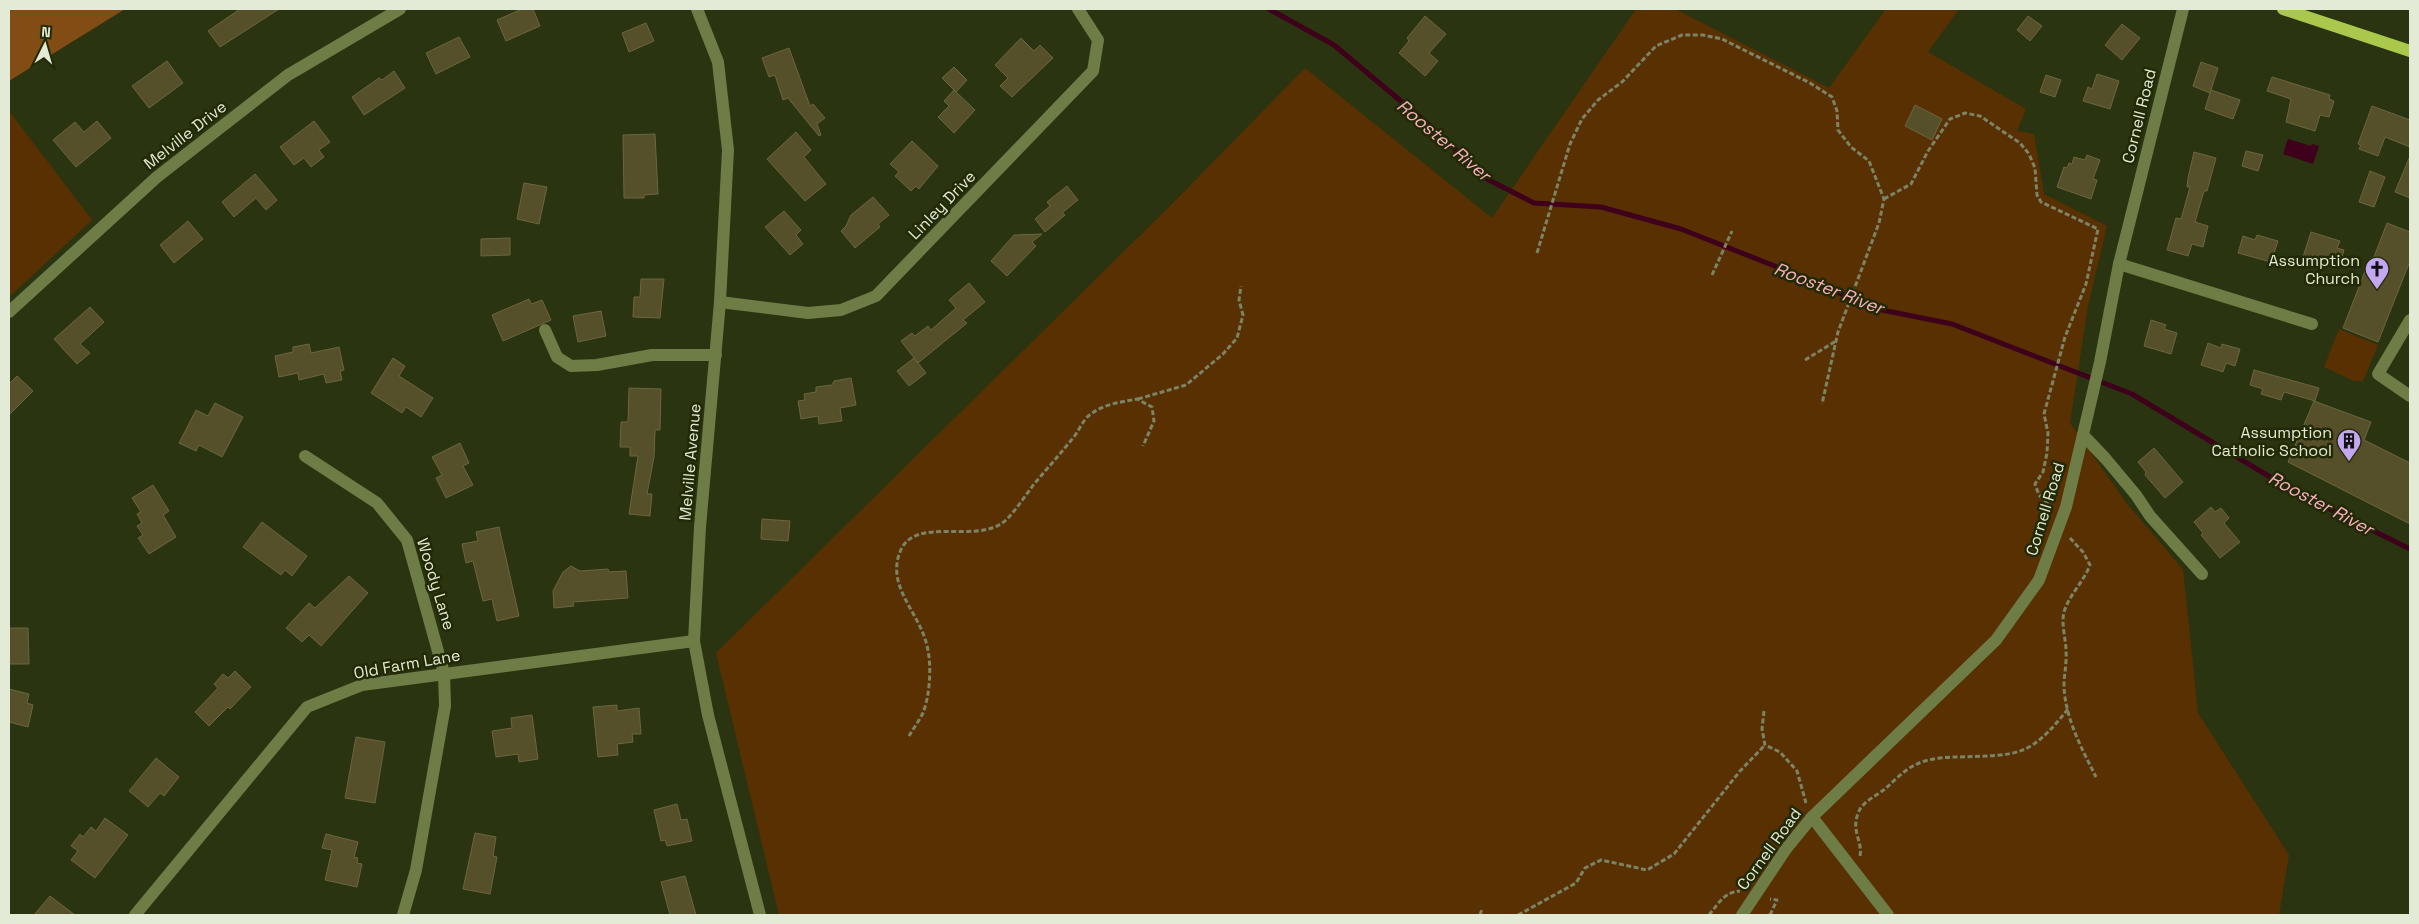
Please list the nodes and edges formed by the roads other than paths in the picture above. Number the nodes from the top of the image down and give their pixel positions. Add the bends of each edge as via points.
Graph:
1 (400, 9) edge
2 (698, 9) edge
3 (1078, 9) edge
4 (2183, 9) edge
5 (2283, 9) edge
6 (2410, 51) edge
7 (2119, 264) junction
8 (720, 302) junction
9 (9, 312) edge
10 (2410, 320) edge
11 (2312, 324) dead end
12 (545, 330) dead end
13 (2405, 340) edge
14 (716, 355) junction
15 (2410, 396) edge
16 (2082, 435) junction
17 (305, 456) dead end
18 (2202, 574) dead end
19 (694, 641) junction
20 (444, 673) junction
21 (1812, 817) junction
22 (135, 915) edge
23 (403, 915) edge
24 (760, 915) edge
25 (1742, 915) edge
26 (1888, 915) edge

1 - 9 street, Melville Drive via 288,75 158,177
2 - 8 street, Melville Avenue via 718,62 728,150
3 - 8 street, Linley Drive via 1098,40 1093,71 876,296 841,310 808,312
4 - 7 street, Cornell Road
5 - 6 main road
7 - 11 street
7 - 16 street, Cornell Road
8 - 14 street, Melville Avenue
10 - 13 street
12 - 14 street via 557,357 571,366 597,365 652,354
13 - 15 street via 2378,374
14 - 19 street, Melville Avenue via 700,527
16 - 18 street
16 - 21 street, Cornell Road via 2066,507 2039,580 1996,640
17 - 20 street, Woody Lane via 378,503 407,540
19 - 20 street, Old Farm Lane
19 - 24 street, Melville Avenue via 708,715
20 - 22 street, Old Farm Lane via 362,685 307,707
20 - 23 street, Woody Lane via 445,706 416,870
21 - 25 street, Cornell Road via 1786,849
21 - 26 street

